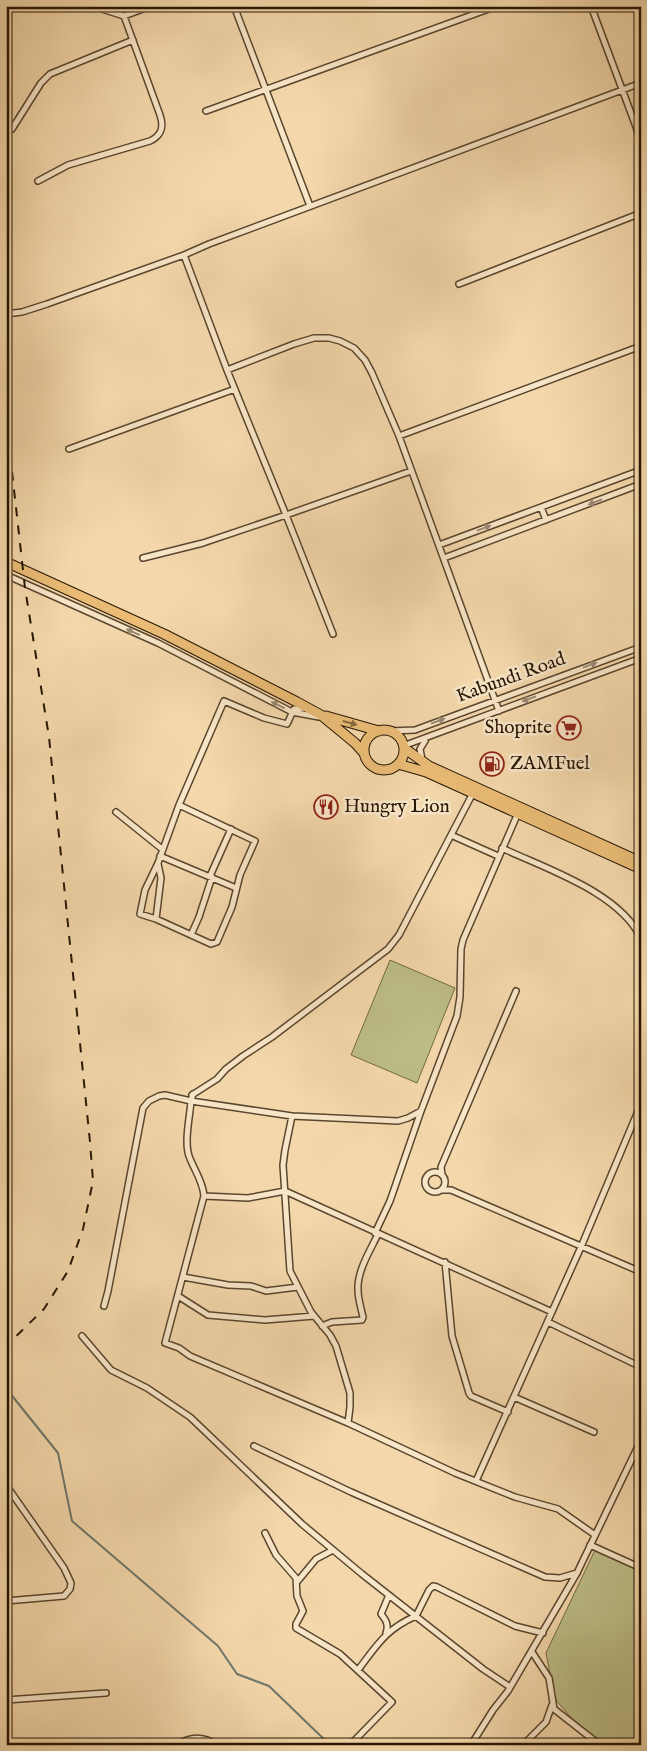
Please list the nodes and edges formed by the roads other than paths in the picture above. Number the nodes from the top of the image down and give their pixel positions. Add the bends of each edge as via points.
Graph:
1 (93, 6) edge
2 (151, 6) edge
3 (234, 6) edge
4 (497, 6) edge
5 (591, 6) edge
6 (124, 16) junction
7 (133, 40) junction
8 (641, 83) edge
9 (265, 89) junction
10 (621, 91) junction
11 (206, 111) dead end
12 (12, 129) dead end
13 (641, 140) edge
14 (38, 181) dead end
15 (310, 206) junction
16 (641, 213) edge
17 (184, 255) junction
18 (459, 284) dead end
19 (6, 314) edge
20 (641, 346) edge
21 (227, 370) junction
22 (235, 390) junction
23 (398, 436) junction
24 (69, 449) dead end
25 (641, 470) edge
26 (411, 471) junction
27 (641, 484) edge
28 (541, 507) junction
29 (286, 515) junction
30 (546, 520) junction
31 (439, 545) junction
32 (143, 558) dead end
33 (444, 558) junction
34 (6, 562) edge
35 (6, 575) edge
36 (333, 634) dead end
37 (641, 647) edge
38 (641, 658) edge
39 (495, 700) junction
40 (308, 708) junction
41 (499, 711) junction
42 (292, 712) junction
43 (322, 716) junction
44 (379, 731) junction
45 (390, 731) junction
46 (428, 739) junction
47 (403, 747) junction
48 (364, 753) junction
49 (423, 762) junction
50 (398, 764) junction
51 (473, 793) junction
52 (179, 805) junction
53 (519, 810) junction
54 (116, 812) dead end
55 (231, 829) junction
56 (451, 835) junction
57 (502, 848) junction
58 (162, 849) junction
59 (160, 856) junction
60 (498, 856) junction
61 (641, 862) edge
62 (158, 864) junction
63 (641, 869) edge
64 (211, 876) junction
65 (236, 888) junction
66 (156, 920) junction
67 (191, 935) junction
68 (641, 938) edge
69 (516, 992) dead end
70 (188, 1100) junction
71 (641, 1104) edge
72 (421, 1111) junction
73 (292, 1116) junction
74 (441, 1167) junction
75 (432, 1173) junction
76 (442, 1175) junction
77 (445, 1181) junction
78 (442, 1190) junction
79 (451, 1190) junction
80 (285, 1191) junction
81 (204, 1196) junction
82 (377, 1234) junction
83 (581, 1246) junction
84 (445, 1262) junction
85 (641, 1272) edge
86 (184, 1277) junction
87 (298, 1287) junction
88 (178, 1296) junction
89 (104, 1306) dead end
90 (552, 1312) junction
91 (314, 1316) junction
92 (548, 1322) junction
93 (322, 1326) junction
94 (82, 1336) dead end
95 (641, 1367) edge
96 (514, 1397) junction
97 (508, 1412) junction
98 (348, 1423) junction
99 (594, 1432) dead end
100 (641, 1440) edge
101 (254, 1446) dead end
102 (476, 1481) junction
103 (6, 1485) edge
104 (264, 1533) dead end
105 (595, 1535) junction
106 (590, 1545) junction
107 (333, 1550) junction
108 (641, 1568) edge
109 (577, 1574) junction
110 (297, 1582) junction
111 (389, 1596) junction
112 (6, 1601) edge
113 (416, 1616) junction
114 (543, 1633) junction
115 (385, 1636) junction
116 (532, 1652) junction
117 (358, 1670) junction
118 (510, 1687) junction
119 (106, 1693) dead end
120 (6, 1700) edge
121 (552, 1705) junction
122 (353, 1742) dead end
123 (177, 1745) edge
124 (217, 1745) edge
125 (471, 1745) edge
126 (523, 1745) edge
127 (600, 1745) edge

1 - 6 street
2 - 6 street
3 - 9 street
4 - 9 street
5 - 10 street
6 - 7 street
7 - 12 street via 50,74 41,82
7 - 14 street via 160,115 163,129 160,134 150,141 68,165
8 - 10 street
9 - 11 street
9 - 15 street
10 - 13 street
10 - 15 street
15 - 17 street
16 - 18 street
17 - 19 street via 48,304
17 - 21 street
20 - 23 street
21 - 22 street
21 - 23 street via 314,338 340,341 354,348 372,373
22 - 24 street
22 - 29 street
23 - 26 street
25 - 28 street
26 - 29 street
26 - 31 street
27 -> 30 street
28 - 30 street
31 -> 28 street
29 - 32 street via 203,543
29 - 36 street
30 - 33 street
31 - 33 street
33 - 39 street
34 - 40 highway via 164,634
42 -> 35 street via 158,643
39 -> 37 street, Kabundi Road
38 -> 41 street, Kabundi Road
39 - 41 street
45 -> 39 street, Kabundi Road via 415,730
40 - 42 street
40 - 43 highway
41 - 46 street, Kabundi Road
42 - 43 street
42 - 52 street via 287,724 224,701
43 -> 44 highway
43 - 48 highway
44 - 45 highway
44 - 48 highway via 367,739
45 - 47 highway
46 - 47 street, Kabundi Road
46 - 49 street via 420,748
47 - 49 highway
47 - 50 highway
48 - 50 highway via 370,764 381,770
49 - 53 highway
50 - 51 highway via 426,772
51 - 53 highway
51 - 56 street
52 - 55 street
52 - 58 street
53 - 57 street
53 - 61 highway
53 - 63 highway
54 - 58 street
55 - 64 street
55 - 65 street via 255,841
56 - 60 street
56 - 70 street via 388,949
57 - 60 street
57 - 68 street via 604,897 623,913
58 - 59 street
59 - 62 street
59 - 64 street
60 - 72 street via 463,940 456,1016
62 - 66 street
62 - 66 street via 139,911 141,915
64 - 65 street
64 - 67 street
65 - 67 street via 232,907 217,942 211,944
66 - 67 street
69 - 74 street
70 - 73 street
70 - 81 street via 188,1148
70 - 89 street via 171,1095 159,1096 143,1108
71 - 83 street
72 - 73 street via 398,1122
72 - 82 street
73 - 80 street via 283,1166
74 - 75 street
74 - 76 street
75 - 76 street
75 - 78 street via 426,1180 427,1188 434,1192
76 - 77 street
77 - 78 street
77 - 79 street
78 - 79 street
79 - 83 street
80 - 81 street via 248,1198
80 - 82 street
80 - 87 street via 289,1264
81 - 86 street
82 - 84 street
82 - 93 street via 358,1282 362,1320
83 - 85 street
83 - 90 street
84 - 90 street
84 - 97 street via 452,1336 469,1393
86 - 87 street via 266,1291
86 - 88 street
87 - 91 street
88 - 91 street via 208,1315 265,1320
88 - 98 street via 165,1343
90 - 92 street
91 - 93 street
92 - 95 street
92 - 96 street
93 - 98 street via 336,1346 347,1382
94 - 107 street via 111,1370 147,1388 190,1417
96 - 97 street
96 - 99 street
97 - 102 street
98 - 102 street
100 - 105 street
101 - 109 street via 545,1577
102 - 105 street via 515,1497 558,1509
103 - 112 street via 71,1582 64,1596
104 - 110 street
105 - 106 street
106 - 108 street
106 - 109 street
107 - 110 street via 316,1559
107 - 111 street
109 - 114 street
110 - 117 street via 297,1596 303,1611 296,1628 333,1648
111 - 113 street
111 - 115 street via 381,1614 388,1628
113 - 114 street via 433,1586 515,1626
113 - 115 street via 399,1623
113 - 118 street
114 - 116 street
115 - 117 street
116 - 118 street
116 - 121 street via 548,1678
117 - 122 street via 392,1702
118 - 125 street
119 - 120 street
121 - 126 street via 542,1727
121 - 127 street via 558,1714
123 - 124 street via 204,1738

